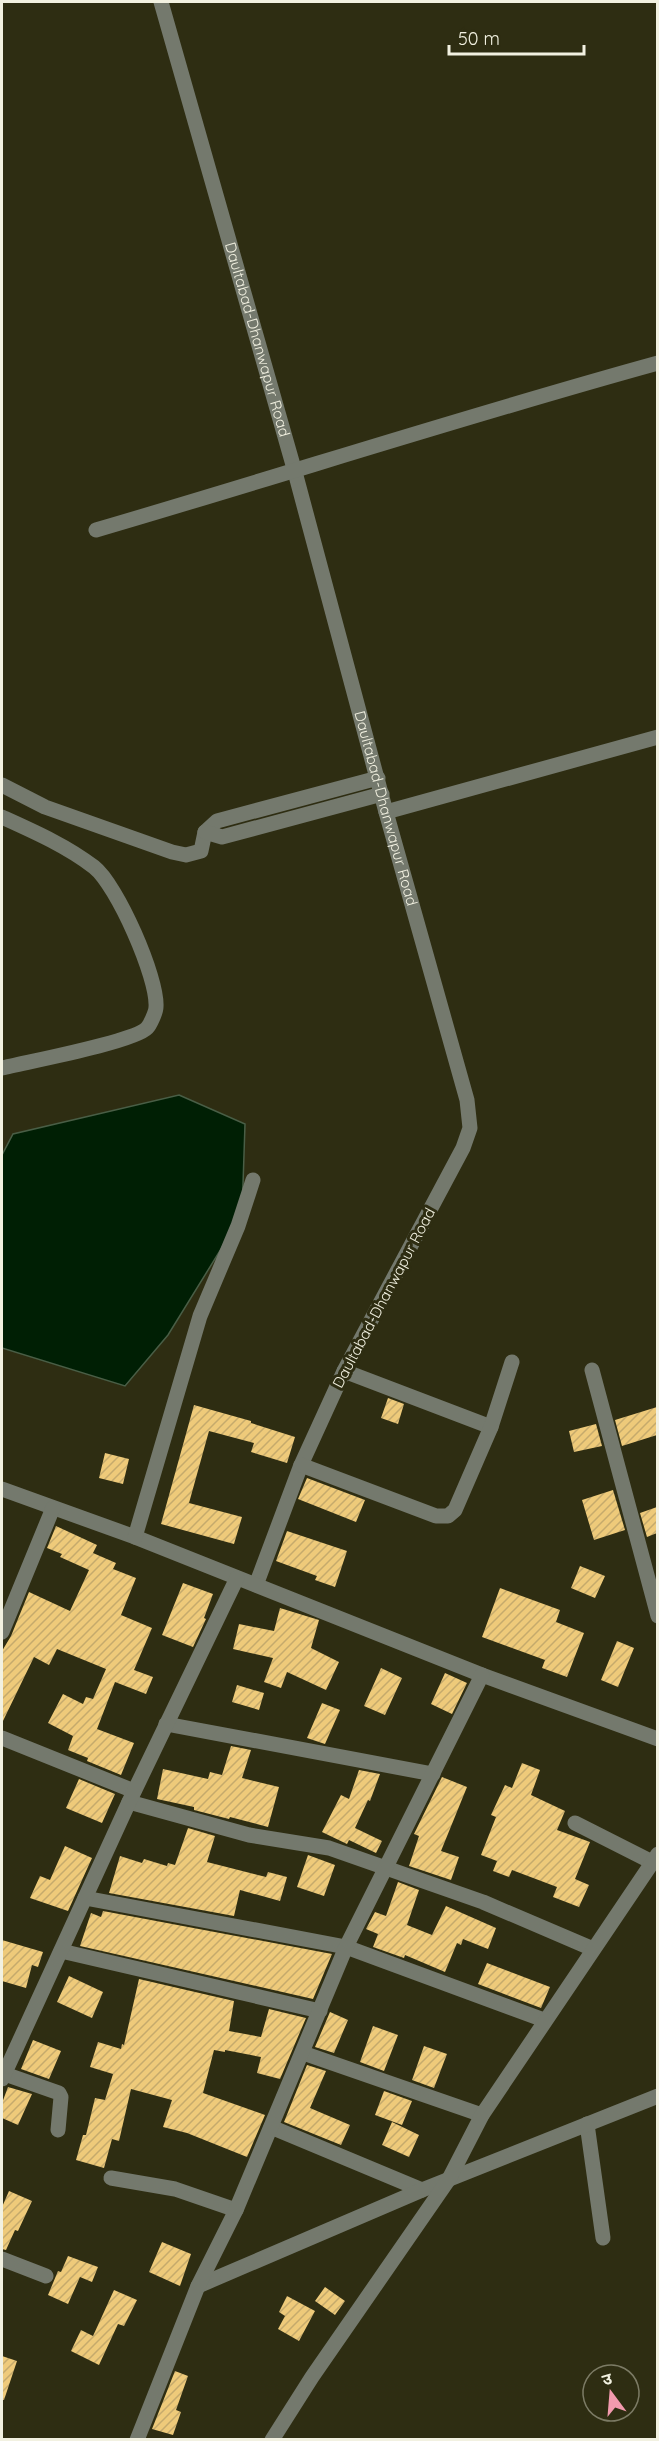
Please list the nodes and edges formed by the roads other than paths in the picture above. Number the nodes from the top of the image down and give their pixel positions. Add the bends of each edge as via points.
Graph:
1 (161, 2) edge
2 (657, 363) edge
3 (295, 472) junction
4 (96, 530) dead end
5 (657, 737) edge
6 (378, 778) junction
7 (2, 785) edge
8 (382, 794) junction
9 (45, 807) junction
10 (386, 812) junction
11 (2, 817) edge
12 (34, 831) junction
13 (205, 832) junction
14 (2, 1068) edge
15 (253, 1180) dead end
16 (512, 1362) dead end
17 (592, 1370) dead end
18 (344, 1371) junction
19 (491, 1427) junction
20 (301, 1465) junction
21 (2, 1489) edge
22 (53, 1508) junction
23 (135, 1537) junction
24 (237, 1578) junction
25 (256, 1585) junction
26 (657, 1616) edge
27 (2, 1632) edge
28 (482, 1675) junction
29 (166, 1724) junction
30 (2, 1738) edge
31 (657, 1739) edge
32 (433, 1774) junction
33 (131, 1796) junction
34 (575, 1823) dead end
35 (655, 1858) edge
36 (387, 1868) junction
37 (85, 1898) junction
38 (346, 1947) junction
39 (593, 1949) junction
40 (62, 1951) junction
41 (320, 2011) junction
42 (544, 2020) junction
43 (303, 2053) junction
44 (2, 2075) edge
45 (657, 2096) edge
46 (482, 2115) junction
47 (587, 2124) junction
48 (271, 2127) junction
49 (58, 2130) dead end
50 (111, 2178) dead end
51 (449, 2179) junction
52 (422, 2190) junction
53 (236, 2210) junction
54 (603, 2238) dead end
55 (2, 2259) edge
56 (46, 2276) dead end
57 (198, 2286) junction
58 (137, 2439) edge
59 (272, 2439) edge

1 - 3 street, Daultabad-Dhanwapur Road
2 - 3 street
3 - 4 street
3 - 6 street, Daultabad-Dhanwapur Road
5 - 10 street
6 - 8 street, Daultabad-Dhanwapur Road
6 - 13 street via 217,821
7 - 9 street
8 - 10 street, Daultabad-Dhanwapur Road
8 - 13 street via 222,837
9 - 12 street
9 - 13 street via 186,855 201,851
10 - 18 street, Daultabad-Dhanwapur Road via 467,1100 470,1128
11 - 12 street
12 - 14 street via 82,859 109,881 132,925 157,1008 147,1028 125,1039
15 - 23 street via 200,1316
16 - 19 street
17 - 26 street
18 - 19 street
18 - 20 street, Daultabad-Dhanwapur Road
19 - 20 street via 455,1510 447,1516 403,1505
20 - 25 street, Daultabad-Dhanwapur Road
21 - 22 street
22 - 23 street
22 - 27 street
23 - 24 street
24 - 25 street
24 - 29 street
25 - 28 street
28 - 31 street
28 - 32 street
29 - 32 street
29 - 33 street
30 - 33 street
32 - 36 street
33 - 36 street via 236,1832 329,1848
33 - 37 street
34 - 35 street
35 - 39 street
36 - 38 street
36 - 39 street via 483,1902
37 - 38 street
37 - 40 street
38 - 41 street
38 - 42 street
39 - 42 street
40 - 41 street
40 - 44 street
41 - 43 street
42 - 46 street
43 - 46 street
43 - 48 street
44 - 49 street via 59,2093
45 - 47 street
46 - 51 street
47 - 51 street
47 - 54 street
48 - 52 street
48 - 53 street
50 - 53 street via 175,2189
51 - 52 street
51 - 59 street
52 - 57 street
53 - 57 street
55 - 56 street
57 - 58 street

